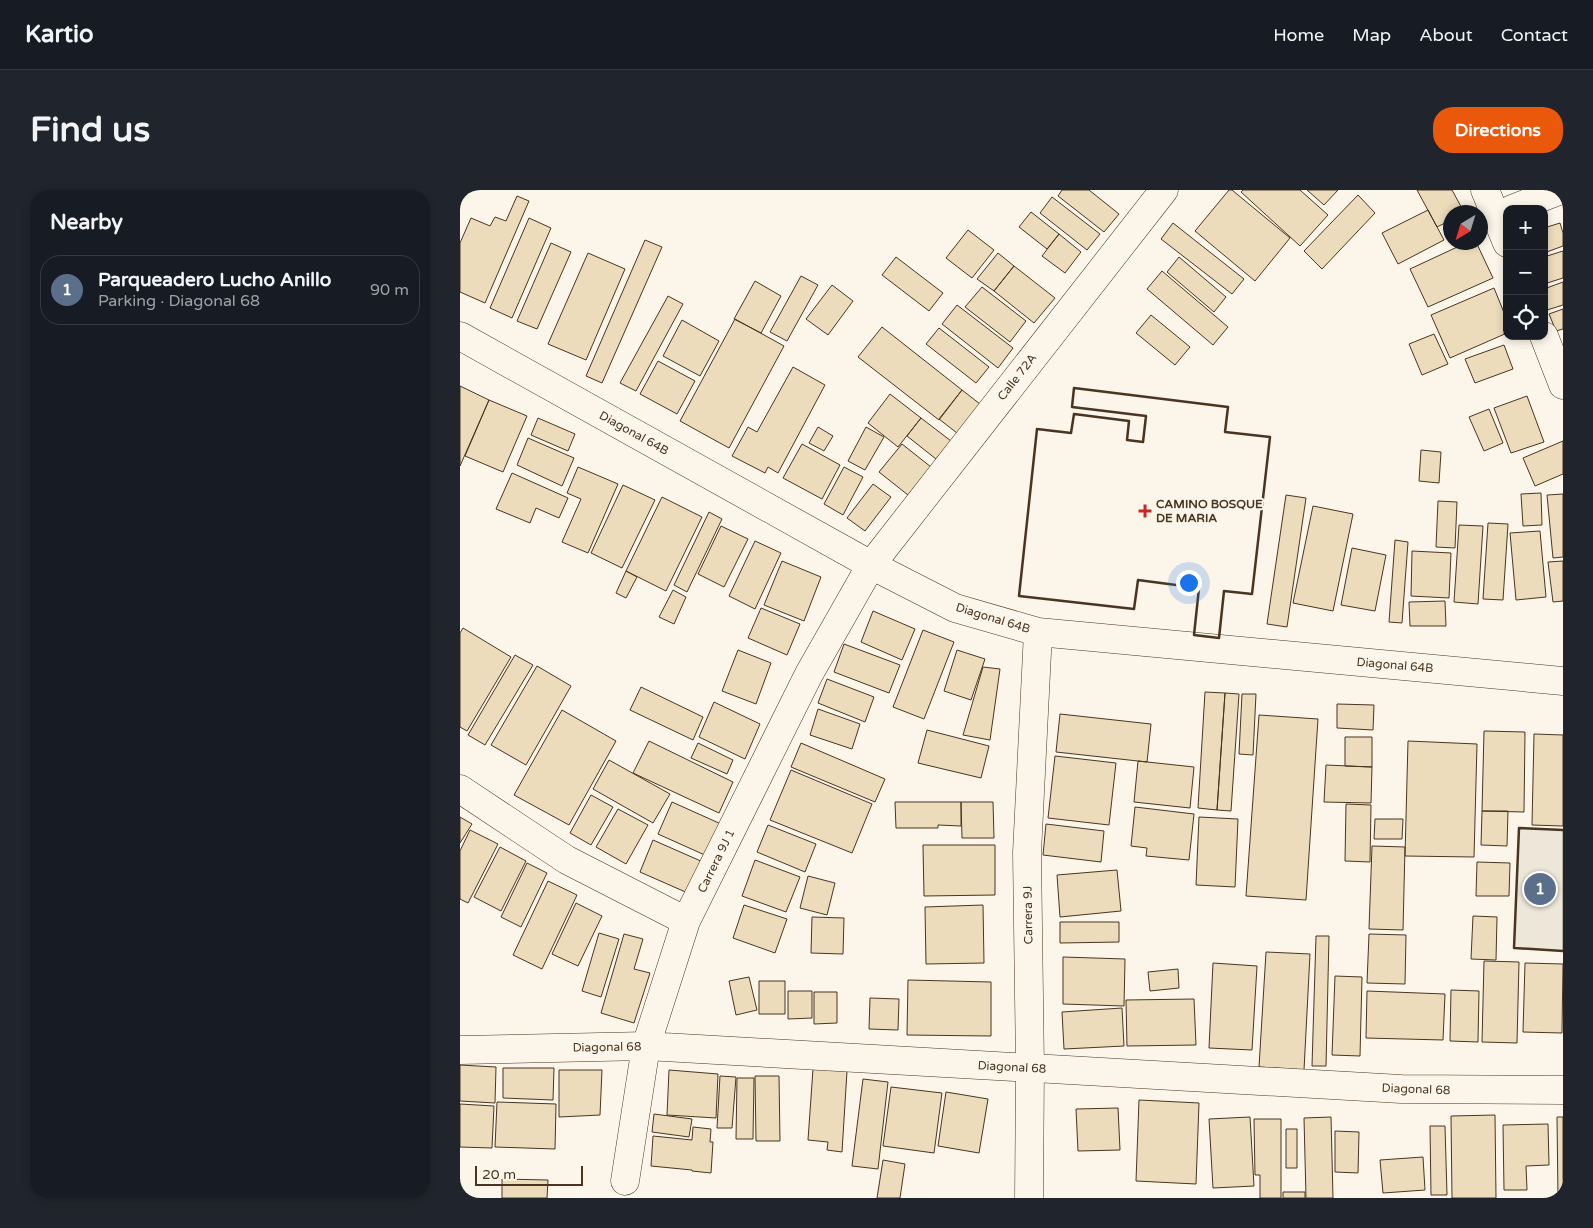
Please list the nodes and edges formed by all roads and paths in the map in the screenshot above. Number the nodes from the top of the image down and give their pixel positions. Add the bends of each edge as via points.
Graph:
1 (1164, 190) edge
2 (1485, 190) edge
3 (1562, 190) edge
4 (1521, 205) edge
5 (1503, 209) edge
6 (460, 336) edge
7 (1546, 340) edge
8 (1563, 385) edge
9 (870, 565) junction
10 (1038, 632) junction
11 (1563, 681) edge
12 (460, 789) edge
13 (686, 921) junction
14 (646, 1046) junction
15 (460, 1050) edge
16 (1030, 1068) junction
17 (1563, 1090) edge
18 (625, 1181) dead end
19 (1029, 1198) edge

1 - 9 street, Calle 72A
2 - 5 street
3 - 4 street
6 - 9 street, Diagonal 64B
7 - 8 street
9 - 10 street, Diagonal 64B via 955,608
9 - 13 street, Carrera 9J 1 via 808,674
10 - 11 street, Diagonal 64B
10 - 16 street, Carrera 9J via 1027,853
12 - 13 street via 567,860
13 - 14 street, Carrera 9J 1
14 - 15 street, Diagonal 68
14 - 16 street, Diagonal 68
14 - 18 street, Carrera 9J 1
16 - 17 street, Diagonal 68 via 1401,1089
16 - 19 street, Carrera 9J

